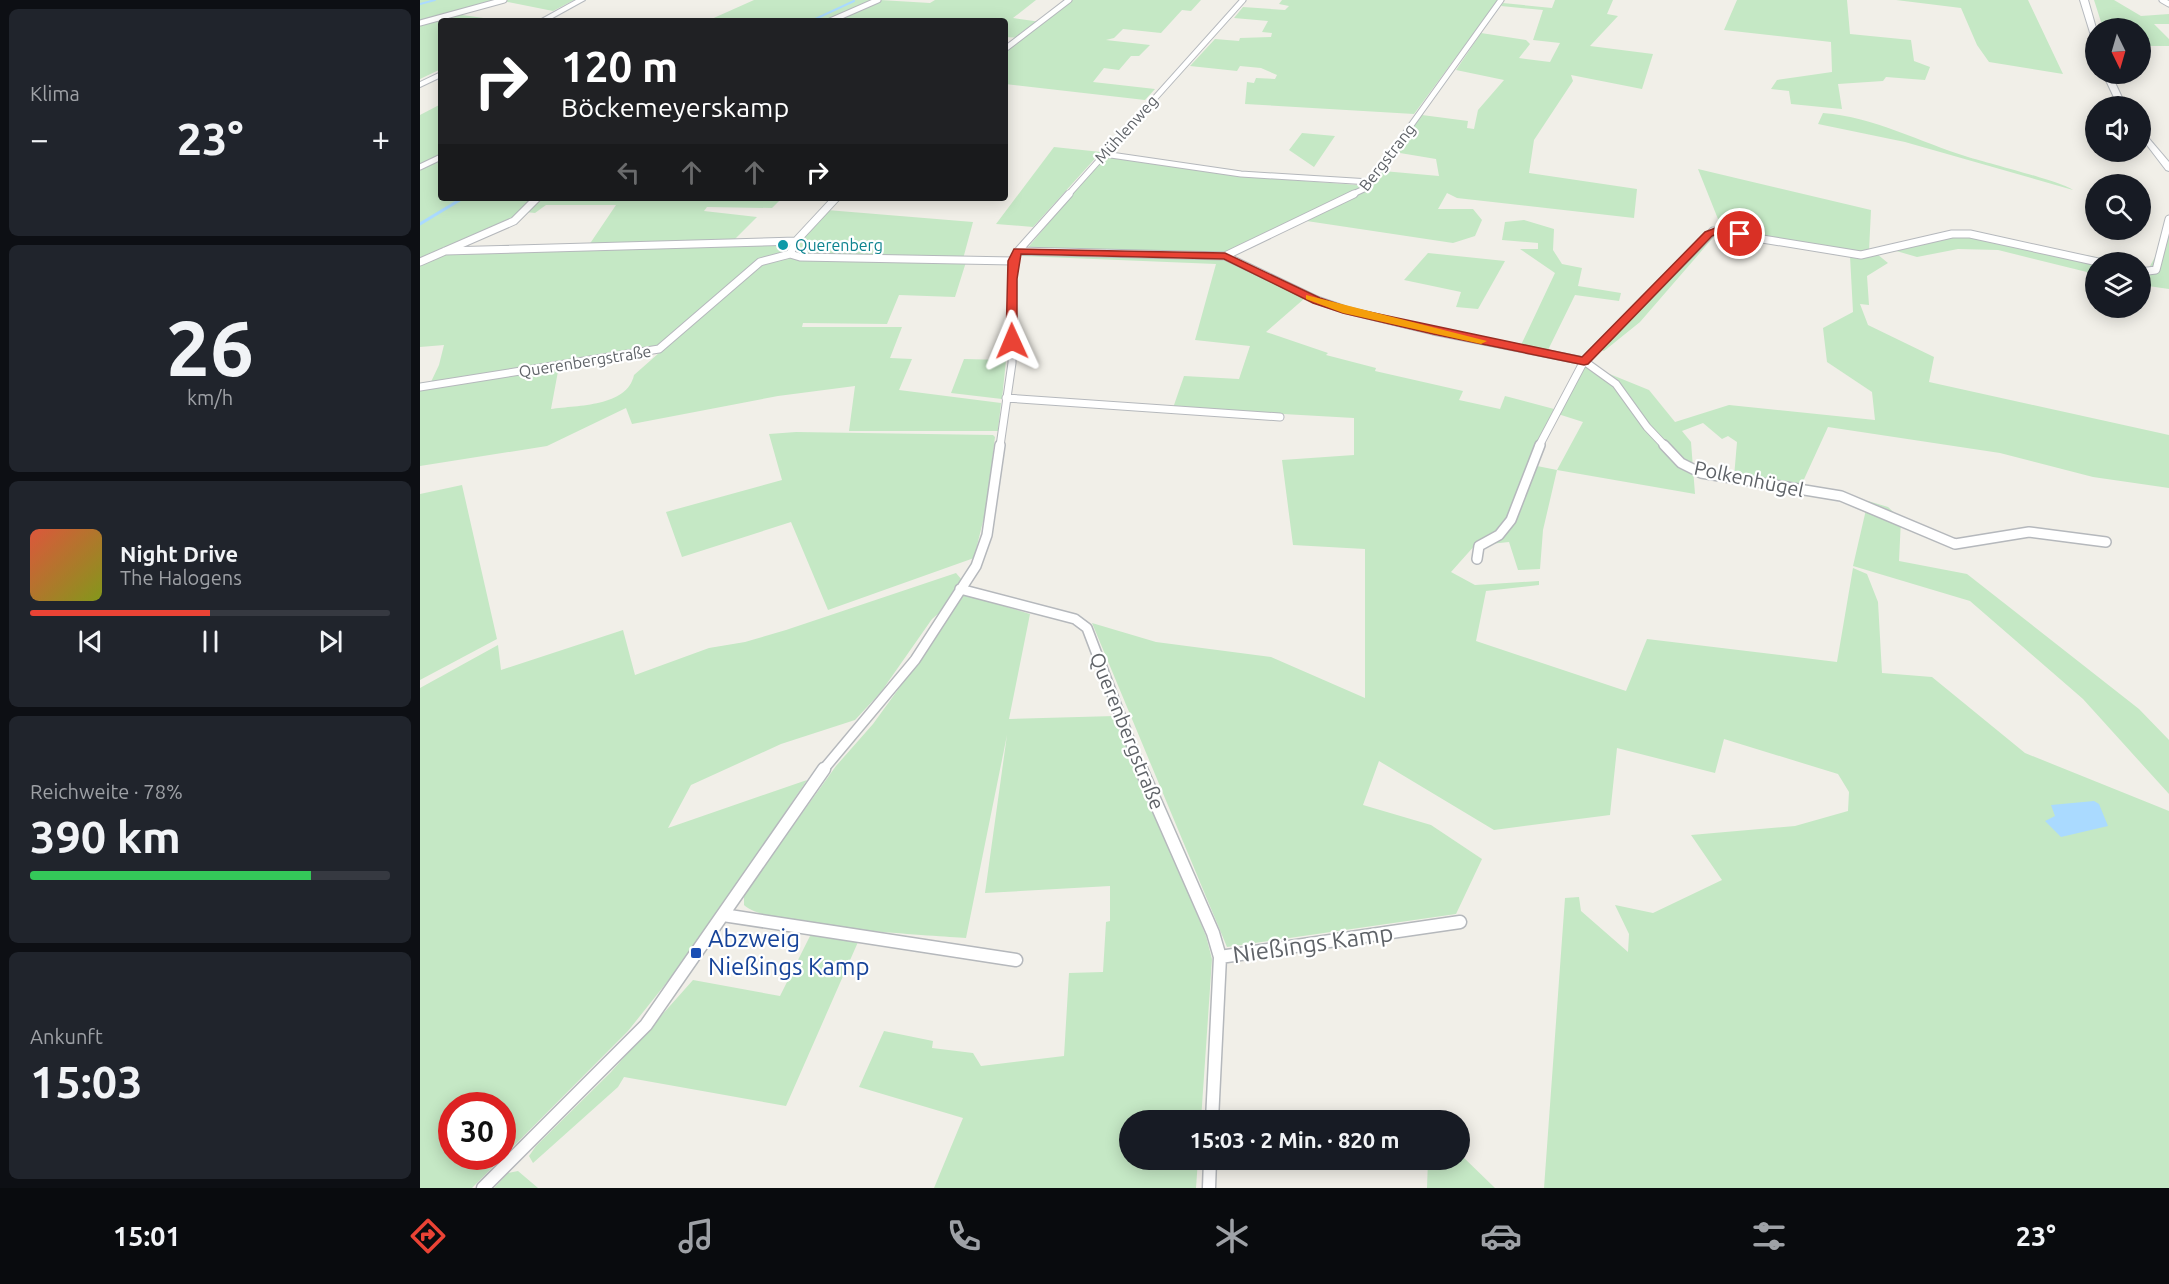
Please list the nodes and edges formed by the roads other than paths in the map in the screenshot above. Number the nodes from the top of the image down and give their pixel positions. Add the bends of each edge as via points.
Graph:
1 (504, 0) edge
2 (581, 0) edge
3 (878, 0) edge
4 (1069, 0) edge
5 (1243, 0) edge
6 (1501, 0) edge
7 (2084, 0) edge
8 (2162, 0) edge
9 (2169, 4) edge
10 (438, 18) edge
11 (438, 18) edge
12 (548, 18) edge
13 (837, 18) edge
14 (2090, 18) edge
15 (420, 23) edge
16 (1008, 47) edge
17 (438, 76) edge
18 (420, 85) edge
19 (2151, 144) edge
20 (1104, 154) junction
21 (438, 159) edge
22 (420, 167) edge
23 (2169, 168) edge
24 (1370, 182) junction
25 (534, 201) edge
26 (833, 201) edge
27 (2169, 219) edge
28 (796, 241) junction
29 (445, 251) junction
30 (1018, 251) junction
31 (790, 254) junction
32 (1225, 256) junction
33 (2085, 259) edge
34 (1013, 261) junction
35 (420, 262) edge
36 (2151, 271) edge
37 (1584, 361) junction
38 (420, 387) edge
39 (1006, 398) junction
40 (1280, 417) dead end
41 (2106, 542) dead end
42 (1477, 559) dead end
43 (960, 589) junction
44 (723, 915) junction
45 (1460, 922) dead end
46 (1220, 957) junction
47 (1016, 960) dead end
48 (1212, 1110) edge
49 (1210, 1170) edge
50 (483, 1188) edge
51 (1209, 1188) edge

1 - 10 street
2 - 12 main road
3 - 13 street
4 - 16 street
5 - 20 street, Mühlenweg
6 - 24 street, Bergstrang
7 - 14 main road
8 - 9 street
11 - 15 street
17 - 18 main road
19 - 23 main road
20 - 24 street via 1241,174
20 - 30 street, Mühlenweg
21 - 22 street
24 - 32 street, Bergstrang via 1360,193
25 - 29 street via 514,221
26 - 28 street
27 - 36 street via 2157,270
28 - 29 street
28 - 31 street
29 - 35 street
30 - 32 street
30 - 34 street, Mühlenweg
31 - 34 street, Querenbergstraße
31 - 38 street, Querenbergstraße via 760,262 658,349
32 - 37 street via 1346,310
33 - 37 street via 1970,234 1952,234 1861,255 1713,231
34 - 39 street via 1012,363
37 - 41 street, Polkenhügel via 1616,384 1674,458 1701,472 1841,496 1955,544 2017,532
37 - 42 street via 1532,460 1511,520 1498,535 1479,546
39 - 40 street
39 - 43 street via 987,535 976,566
43 - 44 street via 915,660 818,776
43 - 46 street, Querenbergstraße via 1075,619 1087,628
44 - 47 street
44 - 50 street via 646,1025
45 - 46 street, Nießings Kamp
46 - 48 street, Nießings Kamp
49 - 51 street

